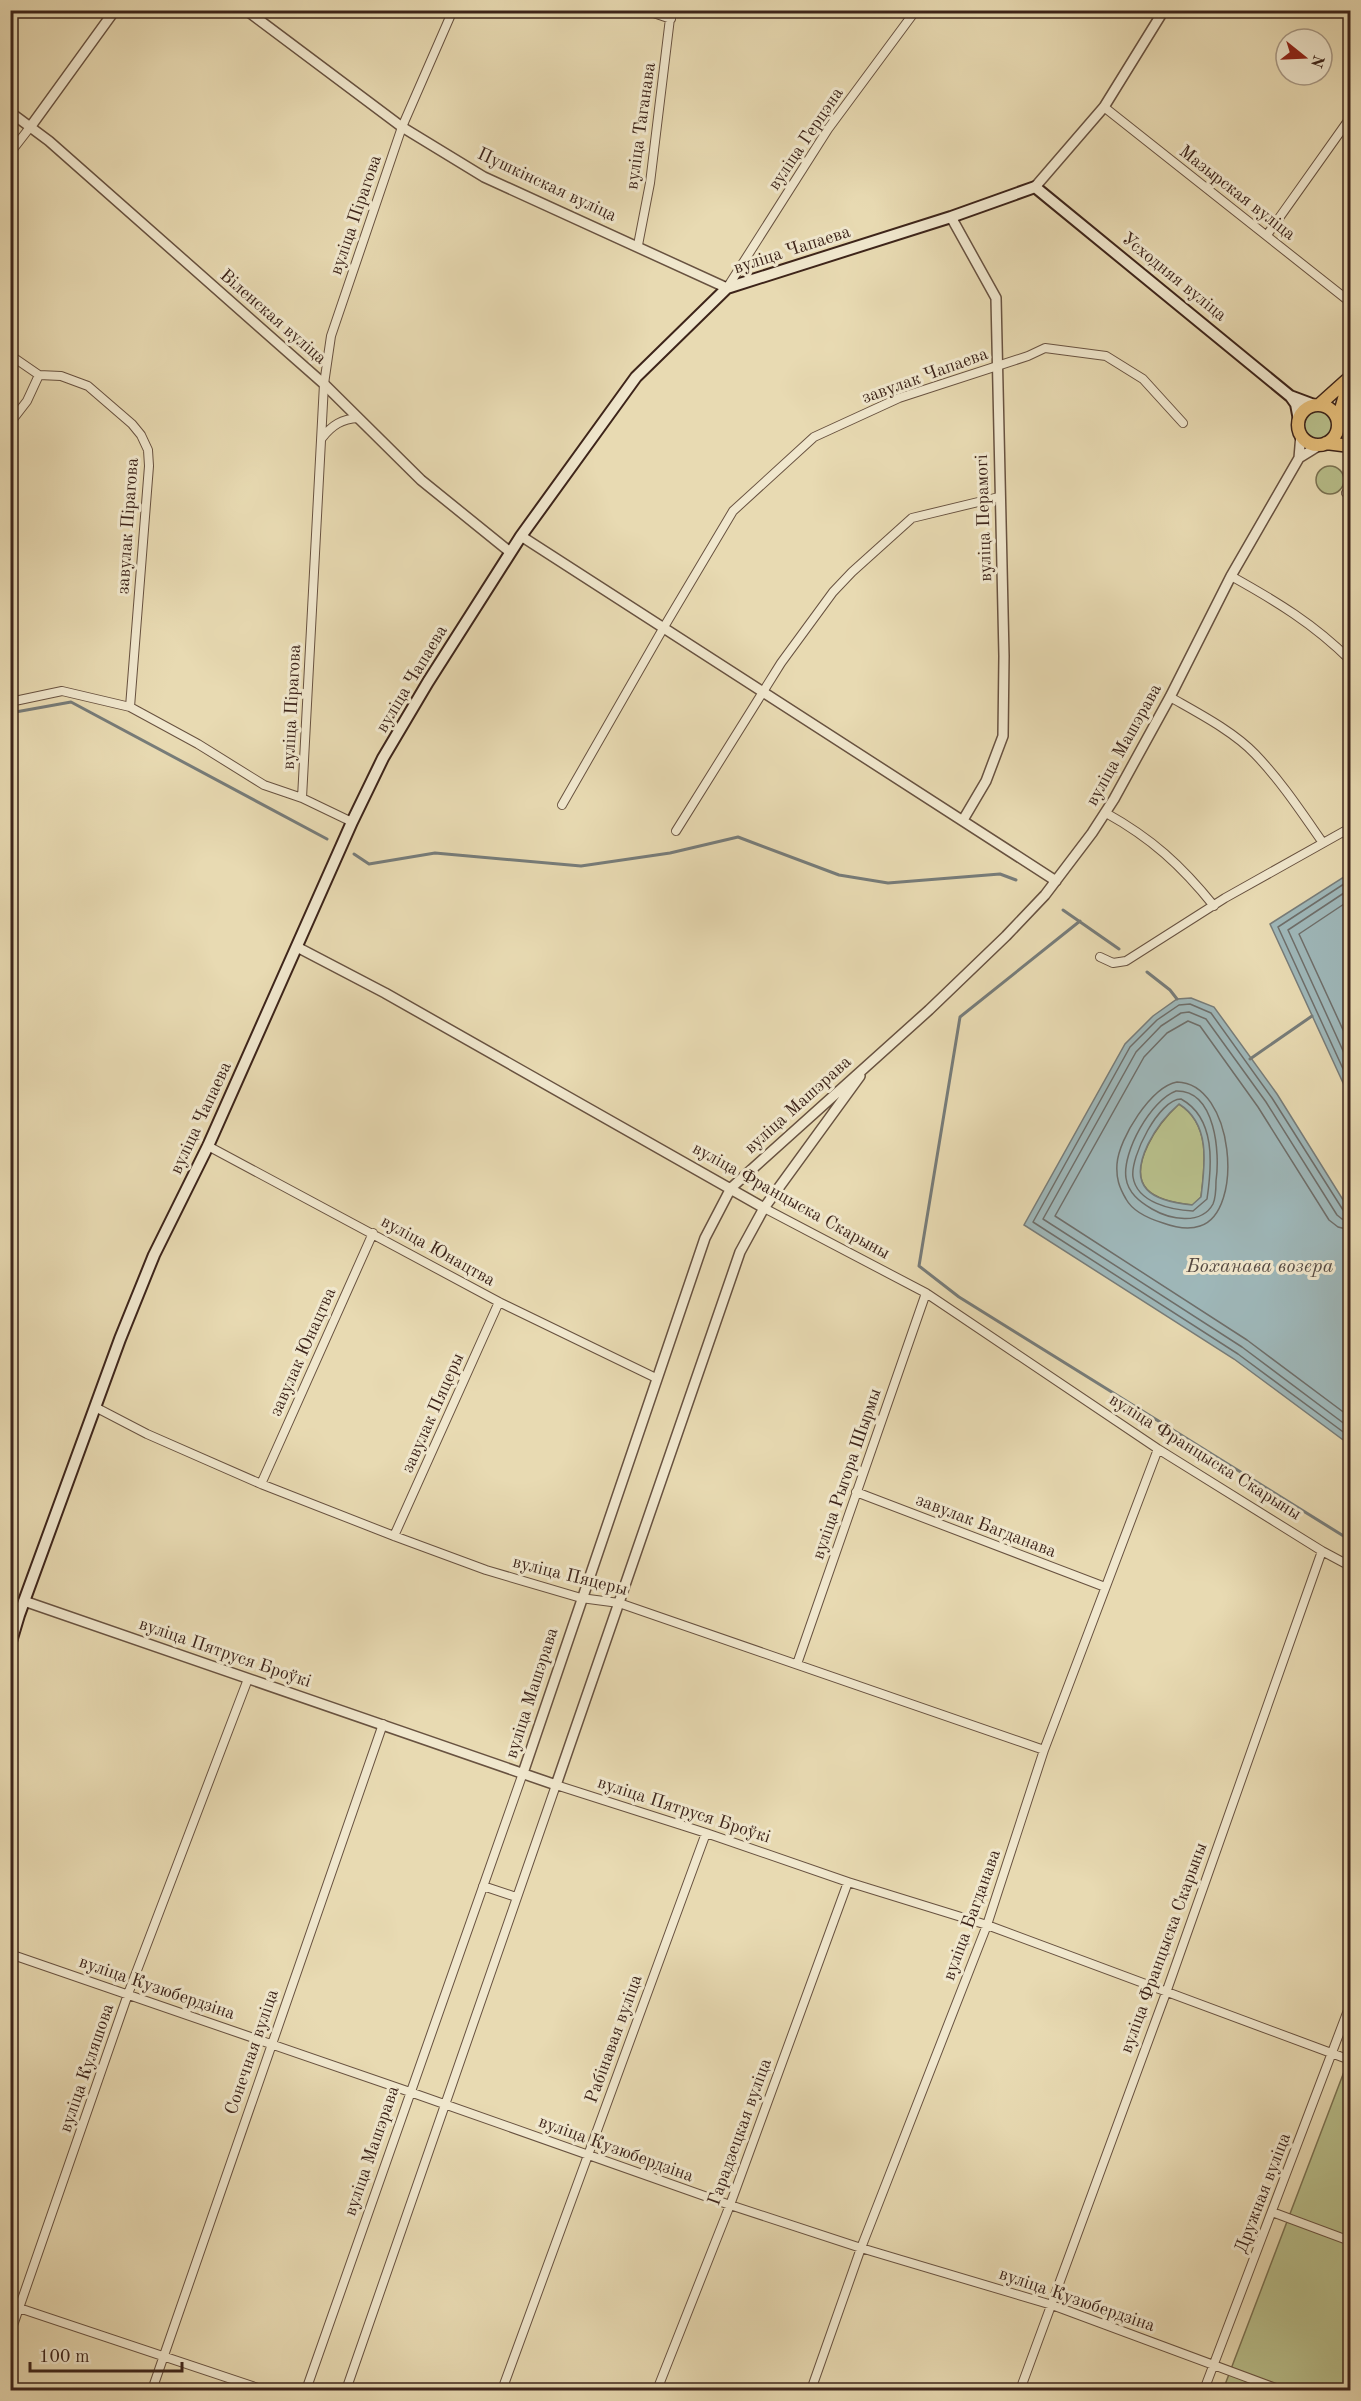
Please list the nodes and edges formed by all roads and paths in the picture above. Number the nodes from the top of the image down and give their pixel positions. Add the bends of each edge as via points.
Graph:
1 (115, 10) edge
2 (246, 10) edge
3 (453, 10) edge
4 (645, 10) edge
5 (916, 10) edge
6 (1164, 10) edge
7 (671, 15) edge
8 (1104, 107) junction
9 (10, 112) edge
10 (1350, 118) edge
11 (31, 126) junction
12 (402, 127) junction
13 (10, 153) edge
14 (1035, 187) junction
15 (951, 217) junction
16 (1267, 235) junction
17 (638, 245) junction
18 (728, 288) junction
19 (1350, 302) edge
20 (10, 356) edge
21 (996, 367) junction
22 (39, 375) junction
23 (1350, 377) edge
24 (324, 384) junction
25 (1290, 396) junction
26 (1316, 405) junction
27 (358, 418) junction
28 (1299, 420) junction
29 (10, 423) edge
30 (1183, 423) dead end
31 (1338, 423) junction
32 (1301, 434) junction
33 (322, 438) junction
34 (1323, 444) junction
35 (1350, 444) edge
36 (1299, 458) junction
37 (999, 497) junction
38 (521, 536) junction
39 (510, 552) junction
40 (1231, 576) junction
41 (664, 627) junction
42 (1350, 660) edge
43 (763, 691) junction
44 (1170, 697) junction
45 (10, 702) edge
46 (130, 707) junction
47 (302, 798) junction
48 (562, 805) dead end
49 (1106, 813) junction
50 (963, 820) junction
51 (352, 822) junction
52 (1350, 828) edge
53 (676, 831) dead end
54 (1323, 843) junction
55 (1056, 881) junction
56 (1214, 906) junction
57 (297, 947) junction
58 (1100, 957) dead end
59 (872, 1059) junction
60 (208, 1146) junction
61 (731, 1188) junction
62 (764, 1208) junction
63 (372, 1233) junction
64 (926, 1293) junction
65 (498, 1302) junction
66 (656, 1378) junction
67 (97, 1408) junction
68 (1158, 1449) junction
69 (261, 1484) junction
70 (856, 1492) junction
71 (394, 1536) junction
72 (1322, 1551) junction
73 (1350, 1566) edge
74 (1105, 1587) junction
75 (581, 1598) junction
76 (24, 1601) junction
77 (619, 1603) junction
78 (10, 1645) edge
79 (797, 1665) junction
80 (248, 1679) junction
81 (383, 1724) junction
82 (1044, 1750) junction
83 (523, 1773) junction
84 (556, 1785) junction
85 (706, 1833) junction
86 (848, 1882) junction
87 (483, 1886) junction
88 (516, 1898) junction
89 (987, 1925) junction
90 (10, 1954) edge
91 (1167, 1990) junction
92 (128, 1994) junction
93 (1350, 2005) edge
94 (271, 2043) junction
95 (1333, 2052) junction
96 (1350, 2060) edge
97 (410, 2092) junction
98 (444, 2104) junction
99 (587, 2155) junction
100 (730, 2205) junction
101 (1272, 2212) junction
102 (1350, 2241) edge
103 (861, 2248) junction
104 (10, 2305) edge
105 (1052, 2305) junction
106 (20, 2308) junction
107 (10, 2334) edge
108 (163, 2358) junction
109 (1213, 2365) junction
110 (152, 2391) edge
111 (264, 2391) edge
112 (306, 2391) edge
113 (346, 2391) edge
114 (502, 2391) edge
115 (657, 2391) edge
116 (811, 2391) edge
117 (1020, 2391) edge
118 (1204, 2391) edge
119 (1281, 2391) edge

1 - 11 street
2 - 12 street, Пушкінская вуліца
3 - 12 street, вуліца Пірагова
4 - 7 street
5 - 18 street, вуліца Герцэна via 828,129
6 - 8 street, вуліца Чапаева
7 - 17 street, вуліца Таганава via 650,183
8 - 14 street, вуліца Чапаева
8 - 16 street, Мазырская вуліца
9 - 11 street, Віленская вуліца
10 - 16 street
11 - 13 street
11 - 24 street, Віленская вуліца
12 - 17 street, Пушкінская вуліца via 484,177
12 - 24 street, вуліца Пірагова via 331,336
14 - 15 main road, вуліца Чапаева
14 - 25 main road, Усходняя вуліца
15 - 18 main road, вуліца Чапаева
15 - 21 street, вуліца Перамогі via 996,298
16 - 19 street, Мазырская вуліца
17 - 18 street, Пушкінская вуліца
18 - 38 main road, вуліца Чапаева via 636,377
20 - 22 street
21 - 30 street, завулак Чапаева via 1045,348 1106,356 1143,379
21 - 37 street, вуліца Перамогі
21 - 41 street, завулак Чапаева via 899,398 814,437 734,511
22 - 29 street via 27,401
22 - 46 street, завулак Пірагова via 61,376 88,386 132,424 148,450
23 - 26 main road
23 - 31 main road
24 - 27 street, Віленская вуліца
24 - 33 street, вуліца Пірагова
25 - 26 main road, Усходняя вуліца
25 - 28 main road
26 - 28 main road via 1302,413
26 - 31 main road via 1333,411
27 - 33 street via 339,422
27 - 39 street, Віленская вуліца via 421,480
28 - 32 main road
31 - 34 main road via 1335,436
31 - 35 main road
32 - 34 main road via 1309,442
32 - 36 street, вуліца Машэрава
33 - 47 street, вуліца Пірагова
34 - 35 main road
34 - 36 street, вуліца Машэрава
36 - 40 street, вуліца Машэрава
37 - 43 street via 912,518 833,592
37 - 50 street, вуліца Перамогі via 1003,736 986,781
38 - 39 main road, вуліца Чапаева
38 - 41 street
39 - 51 main road, вуліца Чапаева via 406,720
40 - 42 street via 1311,624
40 - 44 street, вуліца Машэрава
41 - 43 street
41 - 48 street, завулак Чапаева
43 - 50 street
43 - 53 street
44 - 49 street, вуліца Машэрава
44 - 54 street via 1203,715 1254,753
45 - 46 street, вуліца Пірагова via 62,691
46 - 47 street, вуліца Пірагова via 264,785
47 - 51 street, вуліца Пірагова
49 - 55 street, вуліца Машэрава
49 - 56 street via 1137,830 1166,853
50 - 55 street
51 - 57 main road, вуліца Чапаева
52 - 54 street
54 - 56 street
55 - 59 street, вуліца Машэрава via 1006,936
56 - 58 street via 1126,961 1113,963
57 - 60 main road, вуліца Чапаева
57 - 61 street, вуліца Францыска Скарыны
59 - 61 street, вуліца Машэрава
59 - 62 street, вуліца Машэрава
60 - 63 street, вуліца Юнацтва
60 - 67 main road, вуліца Чапаева via 154,1255
61 - 62 street, вуліца Францыска Скарыны
61 - 66 street, вуліца Машэрава via 705,1238
62 - 64 street, вуліца Францыска Скарыны
62 - 77 street, вуліца Машэрава via 740,1252
63 - 65 street, вуліца Юнацтва
63 - 69 street, завулак Юнацтва
64 - 68 street, вуліца Францыска Скарыны
64 - 70 street, вуліца Рыгора Шырмы
65 - 66 street, вуліца Юнацтва
65 - 71 street, завулак Пяцеры
66 - 75 street, вуліца Машэрава
67 - 69 street, вуліца Пяцеры
67 - 76 main road, вуліца Чапаева
68 - 72 street, вуліца Францыска Скарыны
68 - 74 street, вуліца Багданава
69 - 71 street, вуліца Пяцеры
70 - 74 street, завулак Багданава
70 - 79 street, вуліца Рыгора Шырмы
71 - 75 street, вуліца Пяцеры via 486,1570
72 - 73 street
72 - 91 street, вуліца Францыска Скарыны
74 - 82 street, вуліца Багданава
75 - 77 street, вуліца Пяцеры
75 - 83 street, вуліца Машэрава
76 - 78 main road, вуліца Чапаева
76 - 80 street, вуліца Пятруся Броўкі
77 - 79 street, вуліца Пяцеры
77 - 84 street, вуліца Машэрава
79 - 82 street, вуліца Пяцеры
80 - 81 street, вуліца Пятруся Броўкі
80 - 92 street, вуліца Куляшова
81 - 83 street, вуліца Пятруся Броўкі
81 - 94 street, Сонечная вуліца
82 - 89 street, вуліца Багданава
83 - 84 street, вуліца Пятруся Броўкі
83 - 87 street, вуліца Машэрава
84 - 85 street, вуліца Пятруся Броўкі
84 - 88 street, вуліца Машэрава
85 - 86 street, вуліца Пятруся Броўкі
85 - 99 street, Рабінавая вуліца
86 - 89 street, вуліца Пятруся Броўкі
86 - 100 street, Гарадзецкая вуліца
87 - 88 street
87 - 97 street, вуліца Машэрава
88 - 98 street, вуліца Машэрава
89 - 91 street, вуліца Пятруся Броўкі
89 - 103 street, вуліца Багданава
90 - 92 street, вуліца Кузюбердзіна
91 - 95 street, вуліца Пятруся Броўкі
91 - 105 street, вуліца Францыска Скарыны
92 - 94 street, вуліца Кузюбердзіна
92 - 106 street, вуліца Куляшова
93 - 95 street, Дружная вуліца
94 - 97 street, вуліца Кузюбердзіна
94 - 108 street, Сонечная вуліца
95 - 96 street, вуліца Пятруся Броўкі
95 - 101 street, Дружная вуліца
97 - 98 street, вуліца Кузюбердзіна
97 - 112 street, вуліца Машэрава
98 - 99 street, вуліца Кузюбердзіна
98 - 113 street, вуліца Машэрава
99 - 100 street, вуліца Кузюбердзіна
99 - 114 street, Рабінавая вуліца
100 - 103 street, вуліца Кузюбердзіна
100 - 115 street, Гарадзецкая вуліца
101 - 102 street
101 - 109 street, Дружная вуліца
103 - 105 street, вуліца Кузюбердзіна
103 - 116 street, вуліца Багданава
104 - 106 street
105 - 109 street, вуліца Кузюбердзіна
105 - 117 street, вуліца Францыска Скарыны
106 - 107 street, вуліца Куляшова
106 - 108 street
108 - 110 street, Сонечная вуліца
108 - 111 street
109 - 118 street, Дружная вуліца
109 - 119 street, вуліца Кузюбердзіна

